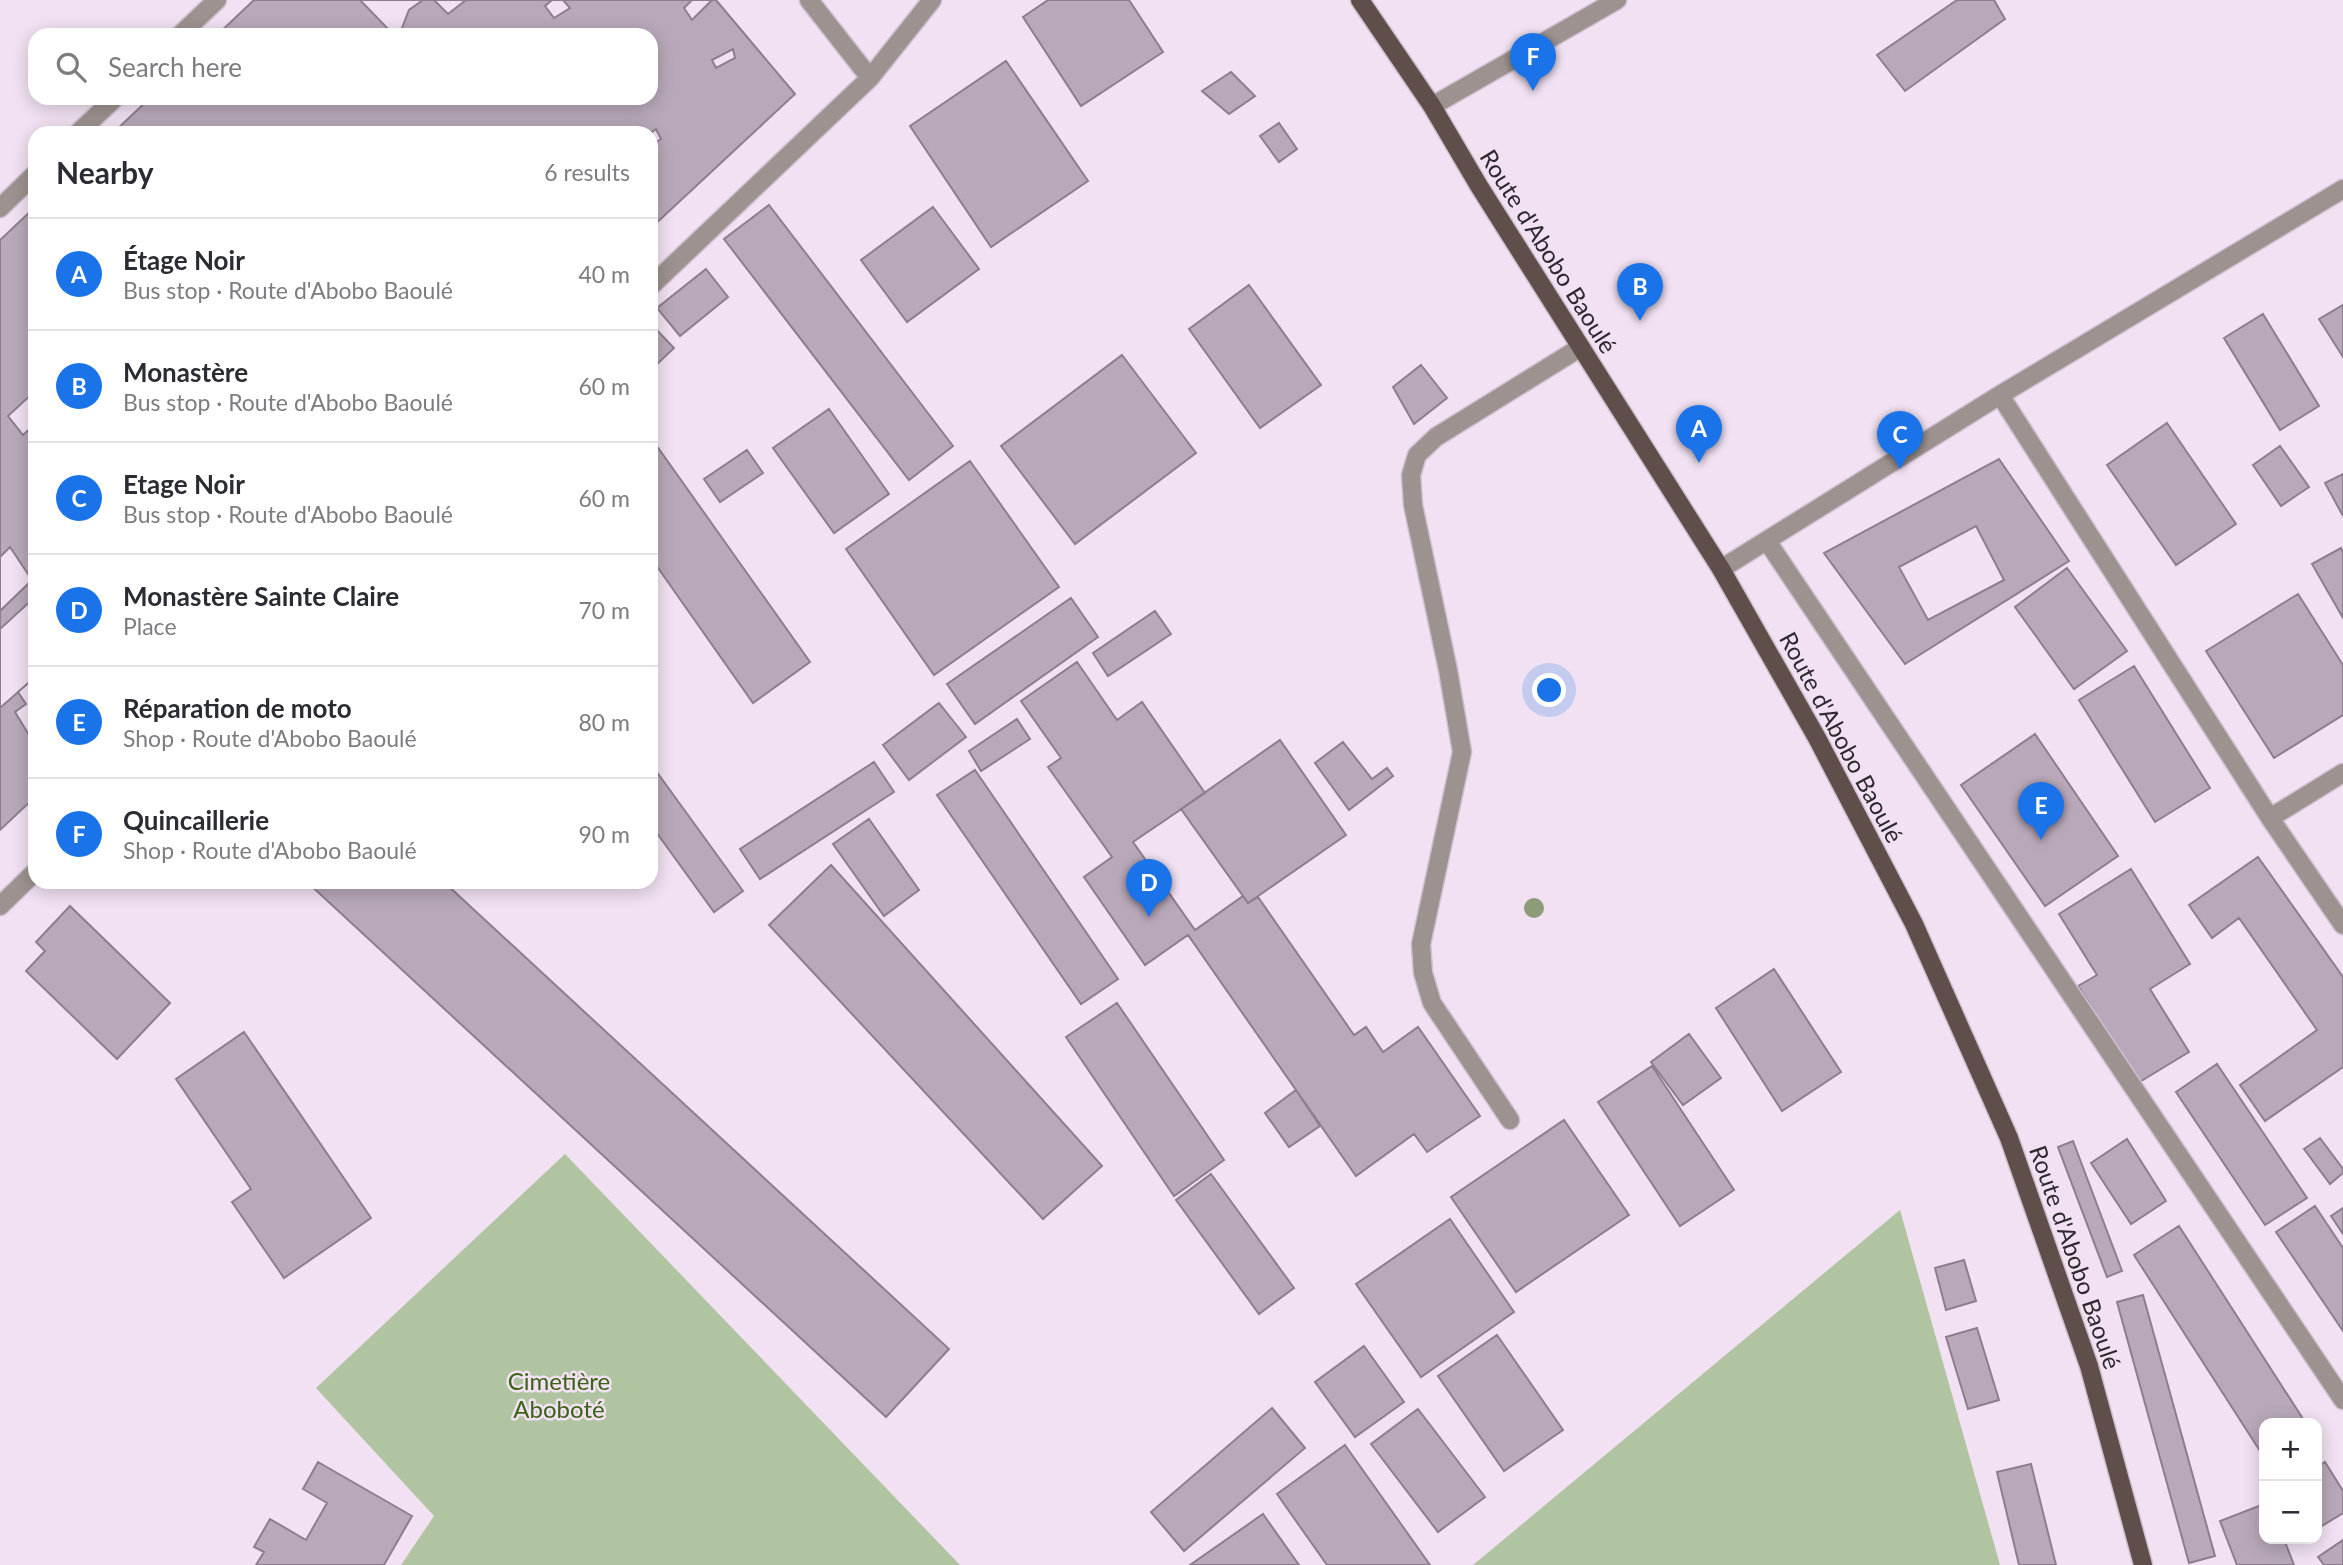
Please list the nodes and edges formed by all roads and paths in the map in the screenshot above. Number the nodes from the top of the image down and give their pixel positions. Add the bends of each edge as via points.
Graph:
1 (217, 0) edge
2 (809, 0) edge
3 (932, 0) edge
4 (1360, 0) edge
5 (1617, 0) edge
6 (187, 28) edge
7 (870, 78) junction
8 (108, 105) edge
9 (1432, 106) junction
10 (85, 126) edge
11 (28, 181) edge
12 (2343, 189) edge
13 (0, 208) edge
14 (658, 279) edge
15 (1581, 347) junction
16 (2000, 395) junction
17 (1767, 541) junction
18 (1721, 569) junction
19 (2343, 773) edge
20 (2270, 818) junction
21 (28, 879) edge
22 (0, 906) edge
23 (2343, 925) edge
24 (1510, 1120) dead end
25 (2343, 1400) edge
26 (2143, 1565) edge

1 - 6 street
2 - 7 street
3 - 7 street
4 - 9 main road, Route d'Abobo Baoulé
5 - 9 street
7 - 14 street
8 - 10 street
9 - 15 main road, Route d'Abobo Baoulé
11 - 13 street
12 - 16 street
15 - 18 main road, Route d'Abobo Baoulé
15 - 24 street via 1436,437 1417,454 1411,475 1462,752 1421,944 1423,973 1432,1003
16 - 17 street
16 - 20 street
17 - 18 street
17 - 25 street
18 - 26 main road, Route d'Abobo Baoulé via 1818,738 1914,924 2009,1138 2089,1367
19 - 20 street
20 - 23 street
21 - 22 street

